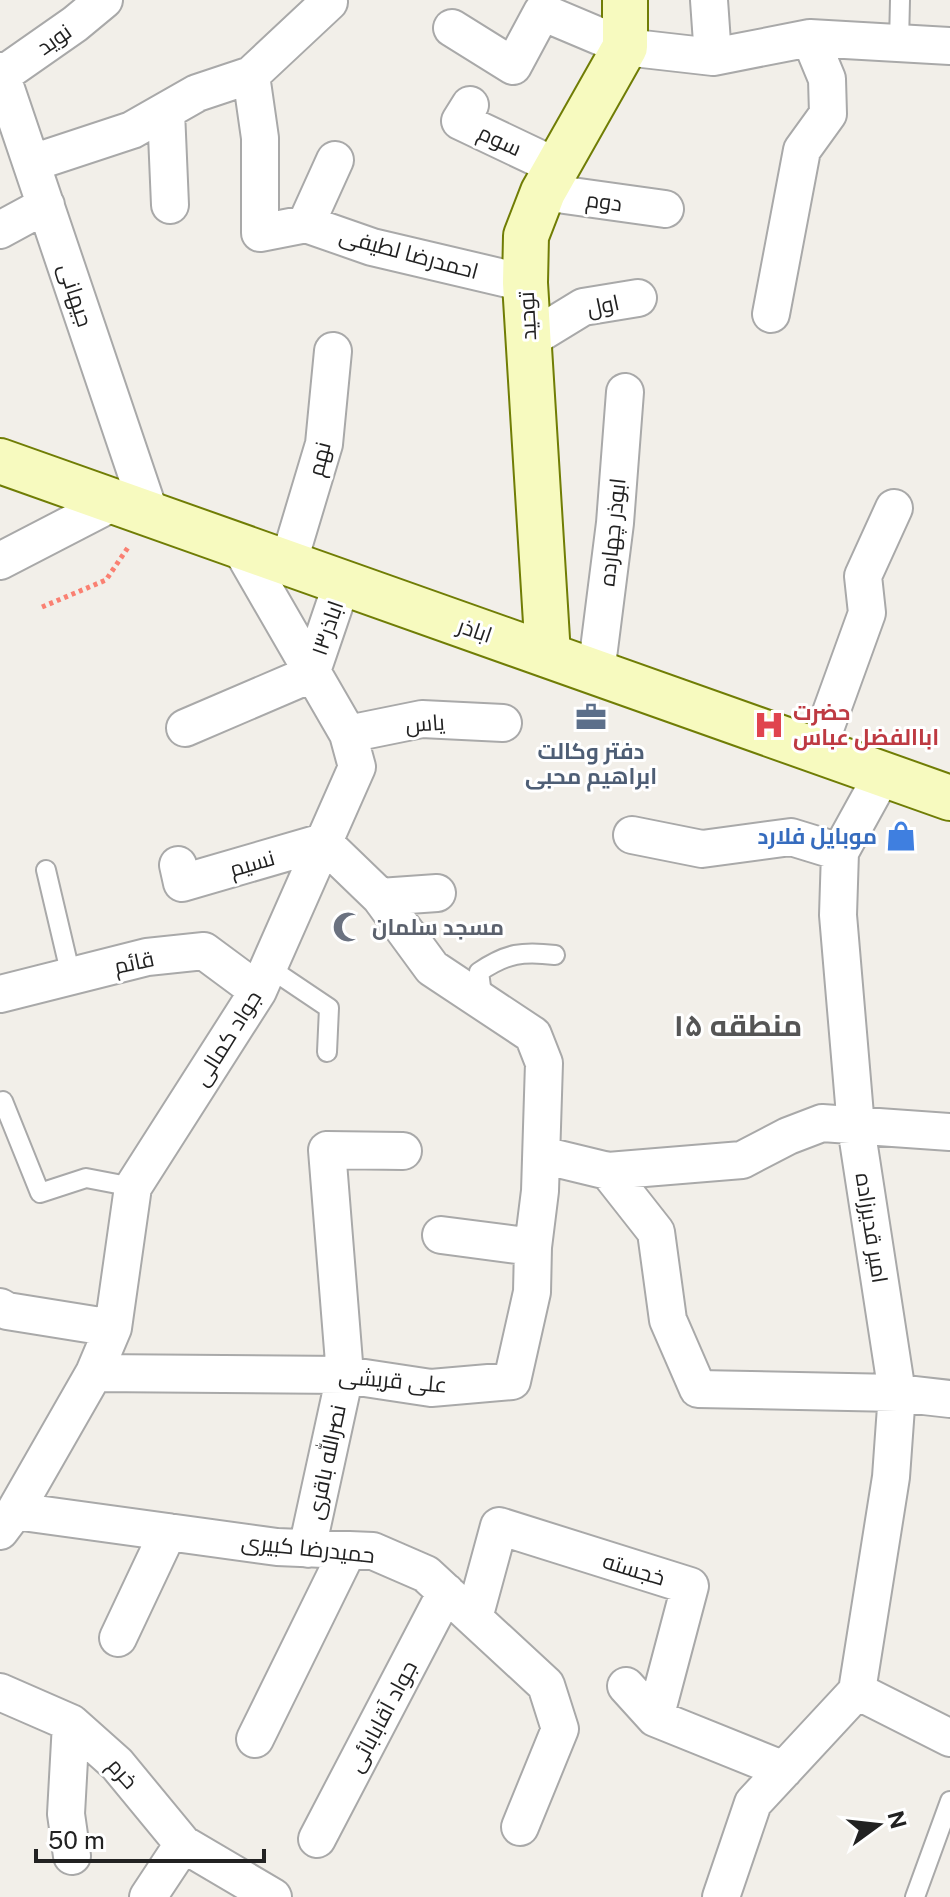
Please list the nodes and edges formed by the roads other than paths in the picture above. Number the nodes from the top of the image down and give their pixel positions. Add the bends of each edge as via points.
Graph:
1 (104, 0) edge
2 (625, 0) edge
3 (709, 0) edge
4 (900, 0) edge
5 (329, 2) dead end
6 (452, 28) dead end
7 (810, 38) junction
8 (899, 43) junction
9 (950, 46) edge
10 (625, 47) junction
11 (713, 57) junction
12 (251, 75) junction
13 (3, 86) edge
14 (470, 105) dead end
15 (166, 111) junction
16 (335, 160) dead end
17 (32, 163) junction
18 (550, 180) junction
19 (46, 205) junction
20 (170, 205) dead end
21 (665, 209) dead end
22 (306, 224) junction
23 (0, 230) edge
24 (525, 283) junction
25 (638, 298) dead end
26 (771, 314) dead end
27 (529, 340) junction
28 (333, 351) dead end
29 (625, 392) dead end
30 (0, 461) edge
31 (132, 508) junction
32 (894, 508) dead end
33 (240, 547) junction
34 (0, 561) edge
35 (288, 564) junction
36 (342, 583) junction
37 (548, 655) junction
38 (596, 673) junction
39 (311, 674) junction
40 (503, 723) dead end
41 (185, 728) dead end
42 (348, 734) junction
43 (817, 751) junction
44 (883, 774) junction
45 (950, 798) edge
46 (632, 835) dead end
47 (323, 842) junction
48 (840, 852) junction
49 (46, 870) dead end
50 (180, 874) dead end
51 (437, 893) dead end
52 (380, 897) junction
53 (555, 955) dead end
54 (71, 976) junction
55 (263, 979) junction
56 (0, 994) edge
57 (483, 1002) junction
58 (327, 1052) dead end
59 (3, 1101) dead end
60 (856, 1127) junction
61 (950, 1132) edge
62 (403, 1151) dead end
63 (542, 1155) junction
64 (608, 1171) junction
65 (133, 1187) junction
66 (441, 1235) dead end
67 (533, 1247) junction
68 (0, 1307) edge
69 (113, 1328) junction
70 (94, 1373) junction
71 (345, 1375) junction
72 (897, 1393) junction
73 (950, 1399) edge
74 (8, 1521) edge
75 (168, 1532) junction
76 (307, 1549) junction
77 (348, 1550) junction
78 (446, 1592) junction
79 (474, 1618) junction
80 (118, 1638) dead end
81 (626, 1686) dead end
82 (857, 1691) junction
83 (0, 1692) edge
84 (655, 1718) junction
85 (71, 1723) junction
86 (950, 1738) edge
87 (255, 1739) dead end
88 (784, 1770) junction
89 (950, 1801) edge
90 (520, 1827) dead end
91 (317, 1839) dead end
92 (183, 1844) junction
93 (72, 1856) dead end
94 (148, 1897) edge
95 (273, 1897) edge
96 (721, 1897) edge
97 (915, 1897) edge

1 - 13 street, نوید
2 - 10 main road, توحید
3 - 11 street
4 - 8 lane
5 - 12 street
6 - 10 street via 513,66 542,12
7 - 8 street
7 - 11 street
7 - 26 street via 827,79 828,114 802,150
8 - 9 street
10 - 11 street
10 - 18 main road, توحید
12 - 15 street via 197,93
12 - 22 street via 260,138 260,233
13 - 17 street, جیهانی
14 - 18 street, سوم via 460,121
15 - 17 street via 132,130
15 - 20 street
16 - 22 street
17 - 19 street, جیهانی
18 - 21 street, دوم
18 - 24 main road, توحید via 526,236
19 - 23 street
19 - 31 street, جیهانی
22 - 24 street, احمدرضا لطیفی via 372,247
24 - 27 main road, توحید
25 - 27 street, اول via 583,307
27 - 37 main road, توحید
28 - 35 street, نهم via 324,444
29 - 38 street, ابوذر چهارده
30 - 31 main road, اباذر
31 - 33 main road, اباذر
31 - 34 street
32 - 43 street via 863,576 867,613
33 - 35 main road, اباذر
33 - 39 street, جواد کمالی
35 - 36 main road, اباذر
36 - 37 main road, اباذر
36 - 39 street, اباذر۱۳
37 - 38 main road, اباذر
38 - 43 main road, اباذر
39 - 41 street
39 - 42 street, جواد کمالی
40 - 42 street, یاس via 422,719
42 - 47 street, جواد کمالی via 357,767
43 - 44 main road, اباذر
44 - 45 main road, اباذر
44 - 48 street, امیر قدیرزاده
46 - 48 street via 702,849 791,837
47 - 50 street, نسیم
47 - 52 street, علی قریشی
47 - 55 street, جواد کمالی
48 - 60 street, امیر قدیرزاده via 838,915
49 - 54 lane
51 - 52 street
52 - 57 street, علی قریشی via 432,968
53 - 57 lane via 525,951 497,960 479,972
54 - 55 street, قائم via 147,957 204,951
54 - 56 street, قائم
55 - 58 lane via 329,1008
55 - 65 street, جواد کمالی
57 - 63 street, علی قریشی via 533,1035 544,1063
59 - 65 lane via 40,1193 86,1178
60 - 61 street
60 - 64 street via 822,1123 742,1160
60 - 72 street, امیر قدیرزاده
62 - 71 street, نصرالله باقری via 327,1150
63 - 64 street
63 - 67 street, علی قریشی
64 - 72 street via 656,1232 668,1320 698,1389
65 - 69 street, جواد کمالی
66 - 67 street
67 - 71 street, علی قریشی via 532,1292 512,1381 431,1388
68 - 69 street
69 - 70 street, جواد کمالی
70 - 71 street, علی قریشی
70 - 74 street, جواد کمالی
71 - 76 street, نصرالله باقری
72 - 73 street
72 - 82 street, امیر قدیرزاده via 891,1477
74 - 75 street, حمیدرضا کبیری
75 - 76 street, حمیدرضا کبیری
75 - 80 street
76 - 77 street, حمیدرضا کبیری
77 - 78 street, حمیدرضا کبیری via 373,1551 400,1562 426,1574
77 - 87 street
78 - 79 street, حمیدرضا کبیری
78 - 91 street, جواد آقابابائی
79 - 84 street, خجسته via 499,1526 690,1586
79 - 90 street, حمیدرضا کبیری via 546,1685 560,1729
81 - 84 street
82 - 86 street
82 - 88 street
83 - 85 street, خرم
84 - 88 street
85 - 92 street, خرم via 117,1764
85 - 93 street via 66,1814
88 - 96 street via 753,1803
89 - 97 lane
92 - 94 street
92 - 95 street, خرم

